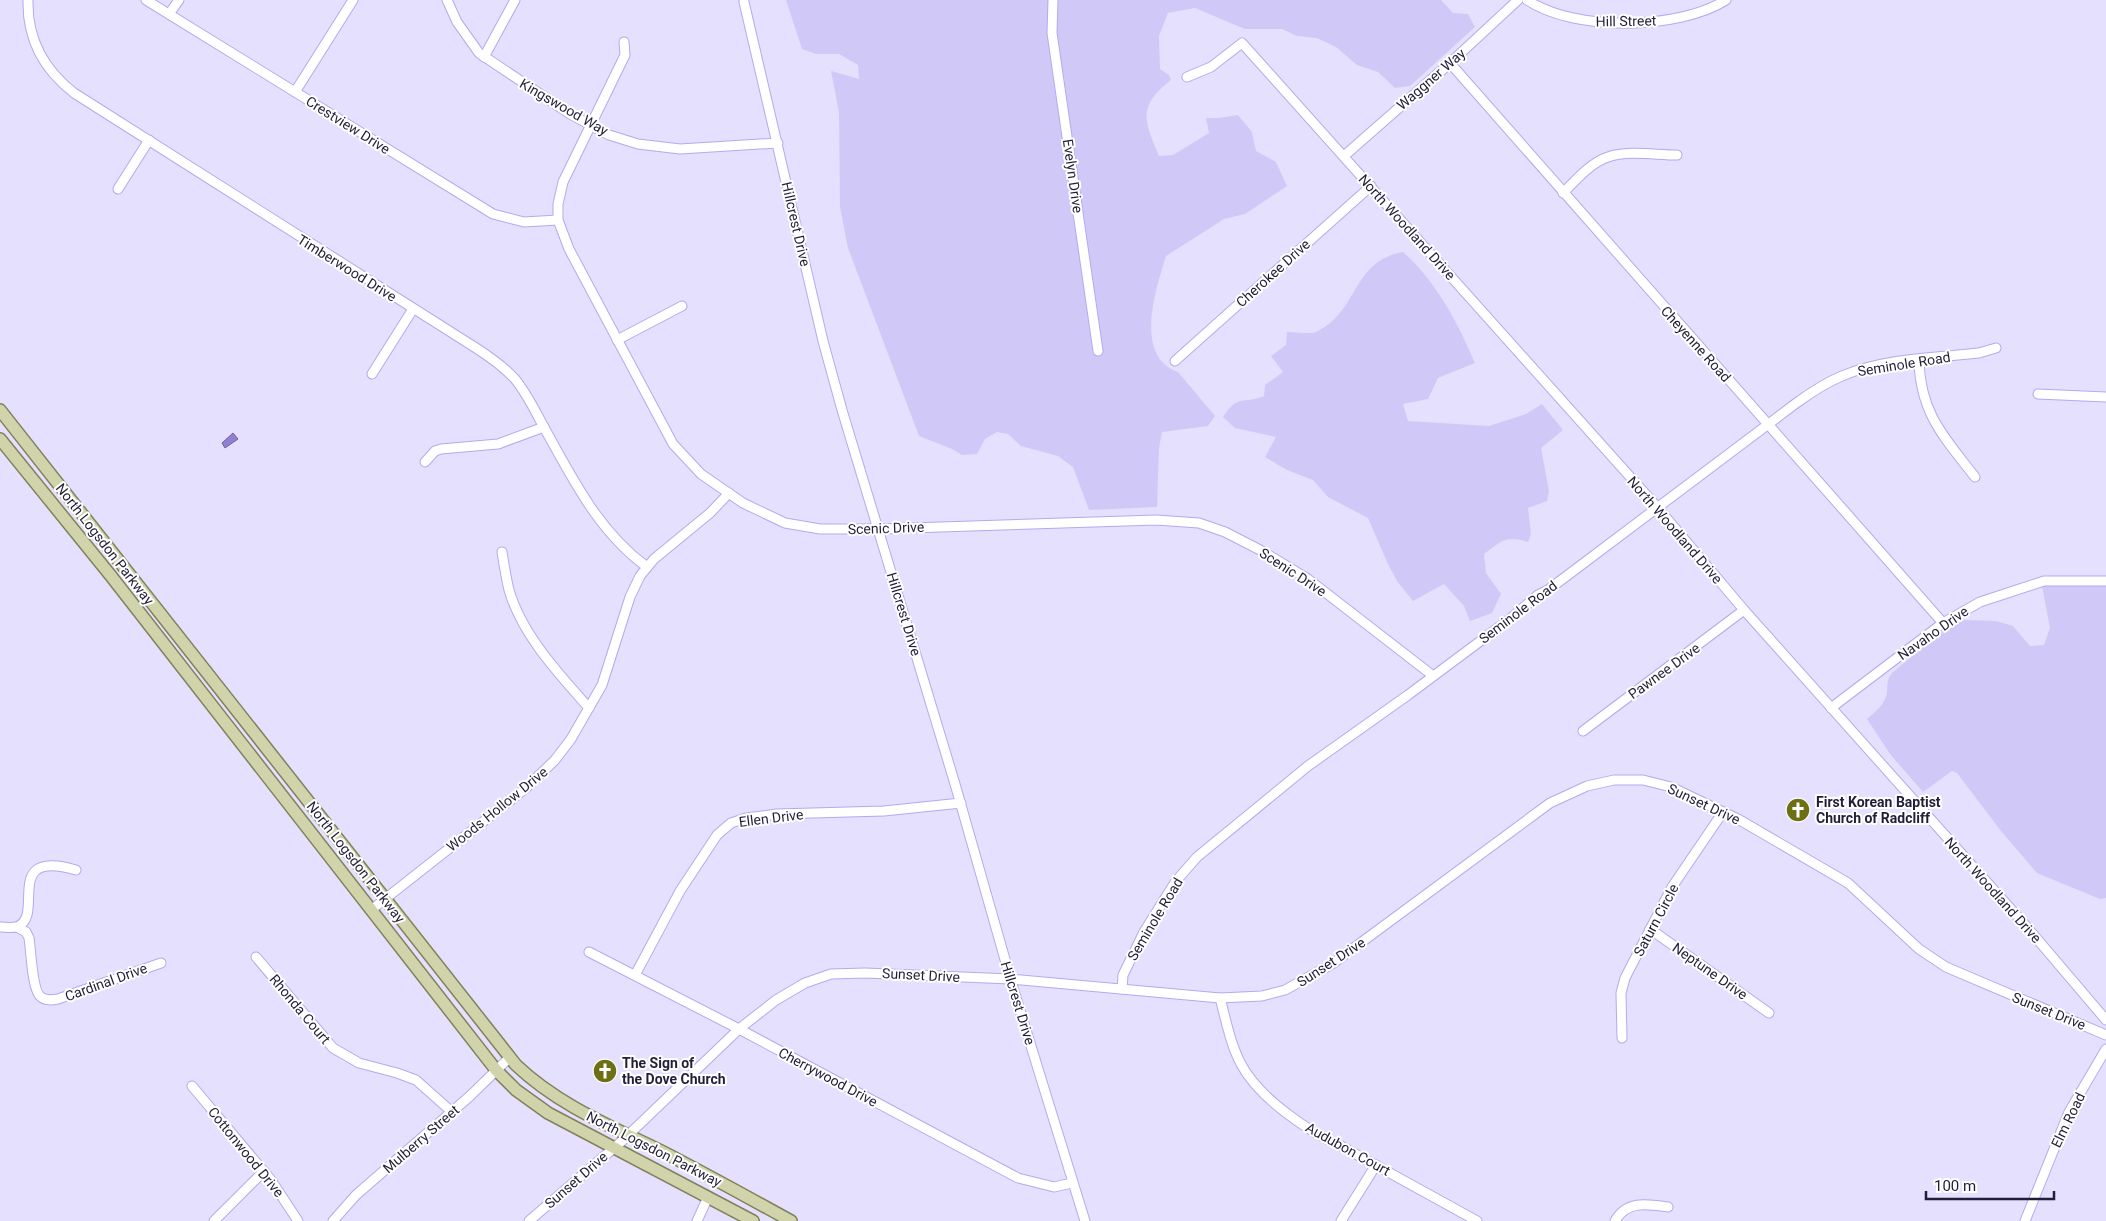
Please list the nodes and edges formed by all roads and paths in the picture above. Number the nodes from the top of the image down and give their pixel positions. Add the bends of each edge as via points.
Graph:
1 (28, 0) edge
2 (146, 0) edge
3 (179, 0) edge
4 (353, 0) edge
5 (447, 0) edge
6 (515, 0) edge
7 (1053, 0) edge
8 (1518, 0) edge
9 (1527, 0) edge
10 (1726, 0) edge
11 (744, 2) dead end
12 (169, 14) junction
13 (624, 42) dead end
14 (484, 57) junction
15 (1450, 64) junction
16 (1187, 77) dead end
17 (295, 92) junction
18 (590, 126) junction
19 (149, 140) junction
20 (778, 143) junction
21 (1677, 155) dead end
22 (1344, 156) junction
23 (1371, 186) junction
24 (118, 189) dead end
25 (1563, 193) junction
26 (558, 220) junction
27 (682, 306) dead end
28 (413, 309) junction
29 (617, 340) junction
30 (1996, 348) dead end
31 (1098, 351) dead end
32 (1919, 360) junction
33 (1175, 361) dead end
34 (372, 374) dead end
35 (2038, 394) dead end
36 (2106, 397) edge
37 (0, 410) edge
38 (1768, 424) junction
39 (544, 427) junction
40 (0, 439) edge
41 (425, 462) dead end
42 (1975, 477) dead end
43 (729, 493) junction
44 (77, 507) junction
45 (1658, 508) junction
46 (62, 517) junction
47 (879, 529) junction
48 (502, 552) dead end
49 (647, 567) junction
50 (2106, 581) edge
51 (1744, 610) junction
52 (1943, 624) junction
53 (1432, 675) junction
54 (216, 684) junction
55 (202, 695) junction
56 (589, 708) junction
57 (1832, 708) junction
58 (1583, 731) dead end
59 (961, 803) junction
60 (1723, 812) junction
61 (76, 870) dead end
62 (384, 898) junction
63 (371, 910) junction
64 (16, 927) junction
65 (0, 928) edge
66 (1650, 929) junction
67 (589, 952) dead end
68 (256, 957) dead end
69 (161, 963) dead end
70 (635, 975) junction
71 (1011, 979) junction
72 (1122, 989) junction
73 (1220, 998) junction
74 (1769, 1013) dead end
75 (2106, 1020) edge
76 (739, 1029) junction
77 (2106, 1035) edge
78 (1622, 1038) dead end
79 (2106, 1049) edge
80 (510, 1057) junction
81 (496, 1070) junction
82 (192, 1086) dead end
83 (452, 1112) junction
84 (628, 1135) junction
85 (614, 1148) junction
86 (1376, 1166) junction
87 (264, 1171) junction
88 (1072, 1183) junction
89 (708, 1197) junction
90 (1668, 1207) dead end
91 (214, 1221) edge
92 (298, 1221) edge
93 (333, 1221) edge
94 (529, 1221) edge
95 (697, 1221) edge
96 (754, 1221) edge
97 (791, 1221) edge
98 (1084, 1221) edge
99 (1341, 1221) edge
100 (1477, 1221) edge
101 (1615, 1221) edge
102 (2025, 1221) edge

1 - 19 street, Timberwood Drive via 35,45 55,76 74,93
2 - 12 street, Crestview Drive
3 - 12 street
4 - 17 street
5 - 14 street, Kingswood Way via 464,34
6 - 14 street
7 - 31 street, Evelyn Drive via 1052,34
8 - 15 street, Waggner Way
9 - 10 street, Hill Street via 1547,12 1599,22 1654,21 1690,16
11 - 20 street, Hillcrest Drive
12 - 17 street, Crestview Drive
13 - 18 street, Scenic Drive via 625,55
14 - 18 street, Kingswood Way
15 - 22 street, Waggner Way
15 - 25 street, Cheyenne Road
16 - 22 street, North Woodland Drive via 1211,68 1242,43
17 - 26 street, Crestview Drive via 493,214 513,221
18 - 20 street, Kingswood Way via 624,140 662,148
18 - 26 street, Scenic Drive via 560,192
19 - 24 street
19 - 28 street, Timberwood Drive
20 - 47 street, Hillcrest Drive via 823,341
21 - 25 street via 1608,157
22 - 23 street, North Woodland Drive
23 - 33 street, Cherokee Drive
23 - 45 street, North Woodland Drive
25 - 38 street, Cheyenne Road
26 - 29 street, Scenic Drive via 574,260
27 - 29 street
28 - 34 street
28 - 39 street, Timberwood Drive via 502,367 524,391
29 - 43 street, Scenic Drive via 681,455
30 - 32 street, Seminole Road
32 - 38 street, Seminole Road via 1873,366 1842,376 1804,397
32 - 42 street via 1924,398 1930,414 1938,430
35 - 36 street
37 - 44 main road, North Logsdon Parkway
38 - 45 street, Seminole Road
38 - 52 street, Cheyenne Road
39 - 41 street via 498,444 435,451
39 - 49 street, Timberwood Drive via 597,518 623,547
40 - 46 main road, North Logsdon Parkway
43 - 47 street, Scenic Drive via 775,519 797,526
43 - 49 street, Woods Hollow Drive
44 - 46 main road
44 - 54 main road, North Logsdon Parkway
45 - 51 street, North Woodland Drive
45 - 53 street, Seminole Road
46 - 55 main road, North Logsdon Parkway
47 - 53 street, Scenic Drive via 1156,520 1199,522 1286,564
47 - 59 street, Hillcrest Drive
48 - 56 street via 509,589 525,624 536,643
49 - 56 street, Woods Hollow Drive via 630,597 607,674
50 - 52 street, Navaho Drive via 2058,580 2026,586 1980,602
51 - 57 street, North Woodland Drive
51 - 58 street, Pawnee Drive
52 - 57 street, Navaho Drive
53 - 72 street, Seminole Road via 1308,766 1186,869 1144,932 1123,975
54 - 55 street
54 - 62 main road, North Logsdon Parkway
55 - 63 main road, North Logsdon Parkway
56 - 62 street, Woods Hollow Drive via 546,770
57 - 75 street, North Woodland Drive
59 - 70 street, Ellen Drive via 884,811 777,814 731,823 717,835 680,891
59 - 71 street, Hillcrest Drive
60 - 66 street, Saturn Circle via 1672,887
60 - 73 street, Sunset Drive via 1671,787 1642,780 1614,780 1580,789 1550,803 1347,953 1304,981 1262,996
60 - 77 street, Sunset Drive via 1848,883 1919,949 1946,967
61 - 64 street via 48,866 34,870 27,882 26,915
62 - 63 street, Woods Hollow Drive
62 - 80 main road, North Logsdon Parkway
63 - 81 main road, North Logsdon Parkway
64 - 65 street
64 - 69 street, Cardinal Drive via 26,932 29,938 36,988 40,997 45,999 58,999
66 - 74 street, Neptune Drive
66 - 78 street, Saturn Circle via 1623,986 1620,1008
67 - 70 street, Cherrywood Drive
68 - 83 street, Rhonda Court via 333,1048 359,1063 416,1080
70 - 76 street, Cherrywood Drive
71 - 72 street, Sunset Drive
71 - 76 street, Sunset Drive via 832,974 790,991
71 - 88 street, Hillcrest Drive
72 - 73 street, Sunset Drive
73 - 86 street, Audubon Court via 1237,1055 1258,1087 1322,1138
76 - 84 street, Sunset Drive
76 - 88 street, Cherrywood Drive via 1018,1178 1054,1187
79 - 102 street, Elm Road via 2069,1112
80 - 81 street, Mulberry Street
80 - 84 main road, North Logsdon Parkway via 547,1091
81 - 83 street, Mulberry Street
81 - 85 main road, North Logsdon Parkway via 540,1108
82 - 87 street, Cottonwood Drive
83 - 93 street, Mulberry Street via 356,1195
84 - 85 street, Sunset Drive
84 - 97 main road, North Logsdon Parkway
85 - 89 main road, North Logsdon Parkway
85 - 94 street, Sunset Drive
86 - 99 street
86 - 100 street, Audubon Court
87 - 91 street
87 - 92 street, Cottonwood Drive
88 - 98 street, Hillcrest Drive
89 - 95 street
89 - 96 main road, North Logsdon Parkway
90 - 101 street via 1629,1206

